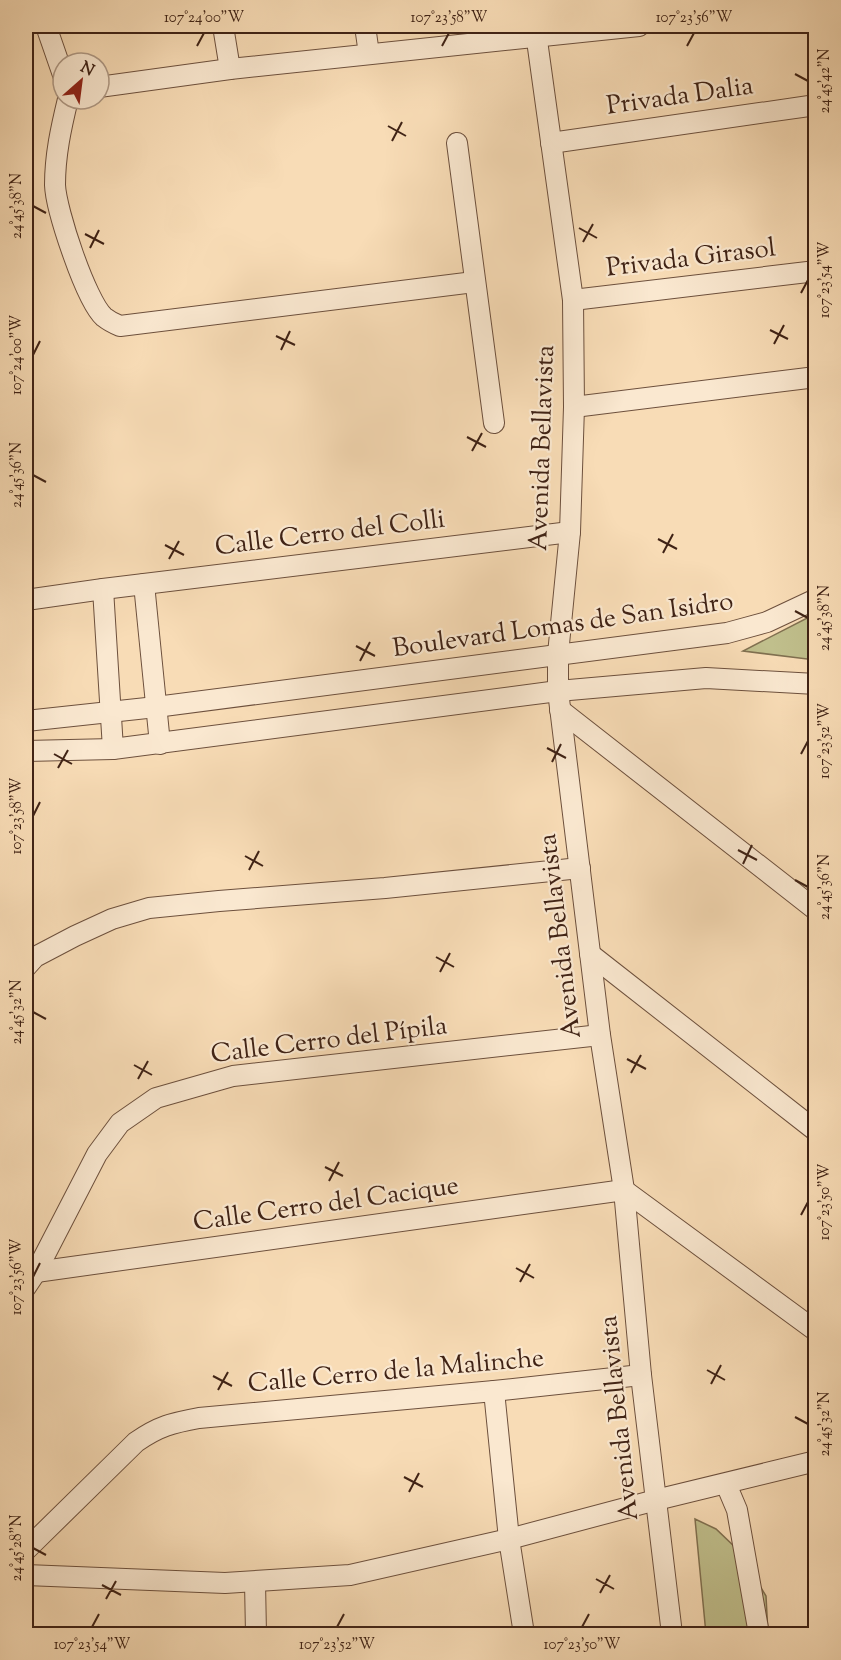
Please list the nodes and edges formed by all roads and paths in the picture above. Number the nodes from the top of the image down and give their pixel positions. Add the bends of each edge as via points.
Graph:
1 (46, 26) edge
2 (223, 26) edge
3 (365, 26) edge
4 (639, 26) edge
5 (536, 32) edge
6 (55, 51) edge
7 (369, 54) junction
8 (230, 69) junction
9 (111, 85) edge
10 (816, 105) edge
11 (65, 111) edge
12 (457, 143) dead end
13 (551, 143) junction
14 (816, 271) edge
15 (474, 282) junction
16 (573, 300) junction
17 (816, 377) edge
18 (574, 407) junction
19 (494, 423) dead end
20 (570, 532) junction
21 (144, 584) junction
22 (102, 589) junction
23 (816, 599) edge
24 (26, 600) edge
25 (558, 654) junction
26 (816, 684) edge
27 (559, 701) junction
28 (156, 707) junction
29 (110, 711) junction
30 (26, 721) edge
31 (160, 744) junction
32 (113, 749) junction
33 (29, 753) edge
34 (580, 868) junction
35 (816, 910) edge
36 (590, 954) junction
37 (26, 967) edge
38 (600, 1035) junction
39 (816, 1131) edge
40 (624, 1190) junction
41 (31, 1280) edge
42 (816, 1331) edge
43 (641, 1375) junction
44 (494, 1391) junction
45 (816, 1461) edge
46 (726, 1484) junction
47 (656, 1500) junction
48 (509, 1539) junction
49 (26, 1550) edge
50 (26, 1575) edge
51 (255, 1582) junction
52 (256, 1635) edge
53 (524, 1635) edge
54 (672, 1635) edge
55 (759, 1635) edge

1 - 6 street
2 - 8 street
3 - 7 street
4 - 5 street
5 - 7 street
5 - 13 street, Avenida Bellavista
7 - 8 street
8 - 9 street
10 - 13 street, Privada Dalia
11 - 15 street via 56,147 55,188 77,267 89,294 104,317 120,326
12 - 15 street
13 - 16 street, Avenida Bellavista
14 - 16 street, Privada Girasol
15 - 19 street
16 - 18 street, Avenida Bellavista
17 - 18 street
18 - 20 street, Avenida Bellavista
20 - 21 street, Calle Cerro del Colli
20 - 25 street, Avenida Bellavista
21 - 22 street, Calle Cerro del Colli
21 - 28 street
22 - 24 street, Calle Cerro del Colli
22 - 29 street
23 - 25 street, Boulevard Lomas de San Isidro via 767,622 728,633
25 - 27 street, Avenida Bellavista
25 - 28 street, Boulevard Lomas de San Isidro
26 - 27 street via 706,678
27 - 31 street
27 - 34 street, Avenida Bellavista
27 - 35 street
28 - 29 street, Boulevard Lomas de San Isidro
28 - 31 street
29 - 30 street, Boulevard Lomas de San Isidro
29 - 32 street
31 - 32 street
32 - 33 street
34 - 36 street, Avenida Bellavista
34 - 37 street via 148,908 75,936 35,957
36 - 38 street, Avenida Bellavista
36 - 39 street
38 - 40 street, Avenida Bellavista
38 - 41 street, Calle Cerro del Pípila via 233,1076 156,1098 120,1124 97,1154
40 - 41 street, Calle Cerro del Cacique
40 - 42 street
40 - 43 street, Avenida Bellavista
43 - 44 street, Calle Cerro de la Malinche
43 - 47 street, Avenida Bellavista
44 - 48 street
44 - 49 street, Calle Cerro de la Malinche via 175,1422 136,1442
45 - 46 street
46 - 47 street
46 - 55 street via 737,1510
47 - 48 street
47 - 54 street, Avenida Bellavista
48 - 51 street via 350,1575
48 - 53 street
50 - 51 street
51 - 52 street

